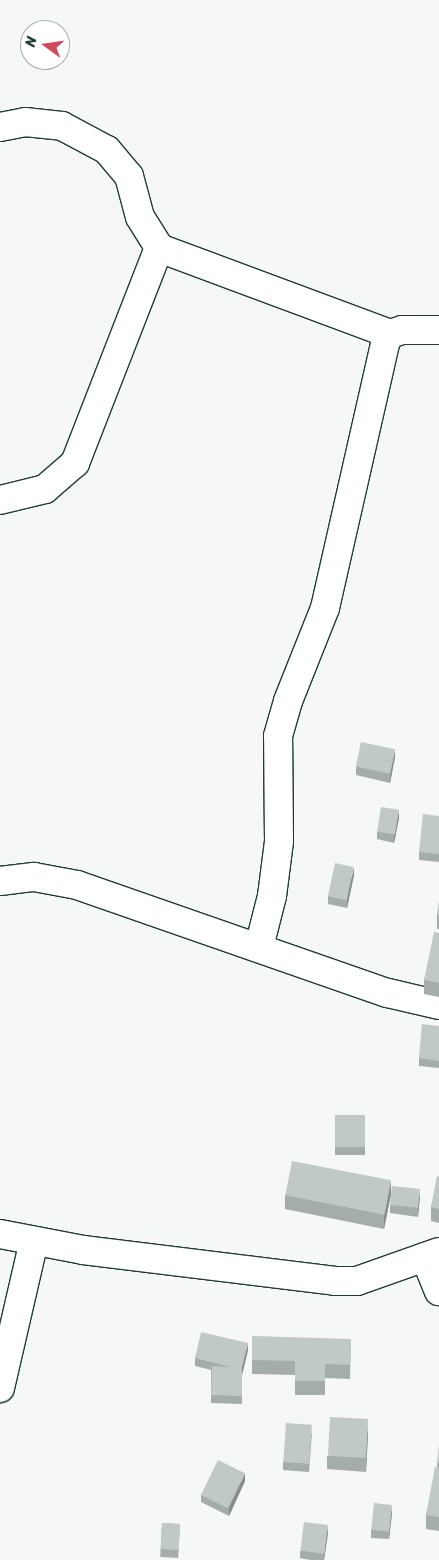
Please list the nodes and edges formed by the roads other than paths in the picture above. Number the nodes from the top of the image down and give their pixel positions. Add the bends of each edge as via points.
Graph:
1 (0, 127) edge
2 (159, 248) junction
3 (439, 330) edge
4 (390, 334) junction
5 (0, 500) edge
6 (0, 881) edge
7 (259, 947) junction
8 (439, 1006) edge
9 (0, 1234) edge
10 (34, 1241) junction
11 (432, 1255) edge
12 (439, 1291) edge
13 (0, 1388) edge

1 - 2 street via 25,122 62,126 107,150 129,176 140,217
2 - 4 street
2 - 5 street via 75,463 45,489
3 - 4 street via 402,330
4 - 7 street via 385,343 325,608 288,701 278,736 280,841 272,896
6 - 7 street via 34,877 77,886
7 - 8 street via 388,993
9 - 10 street
10 - 11 street via 335,1282 357,1281
10 - 13 street
11 - 12 street

